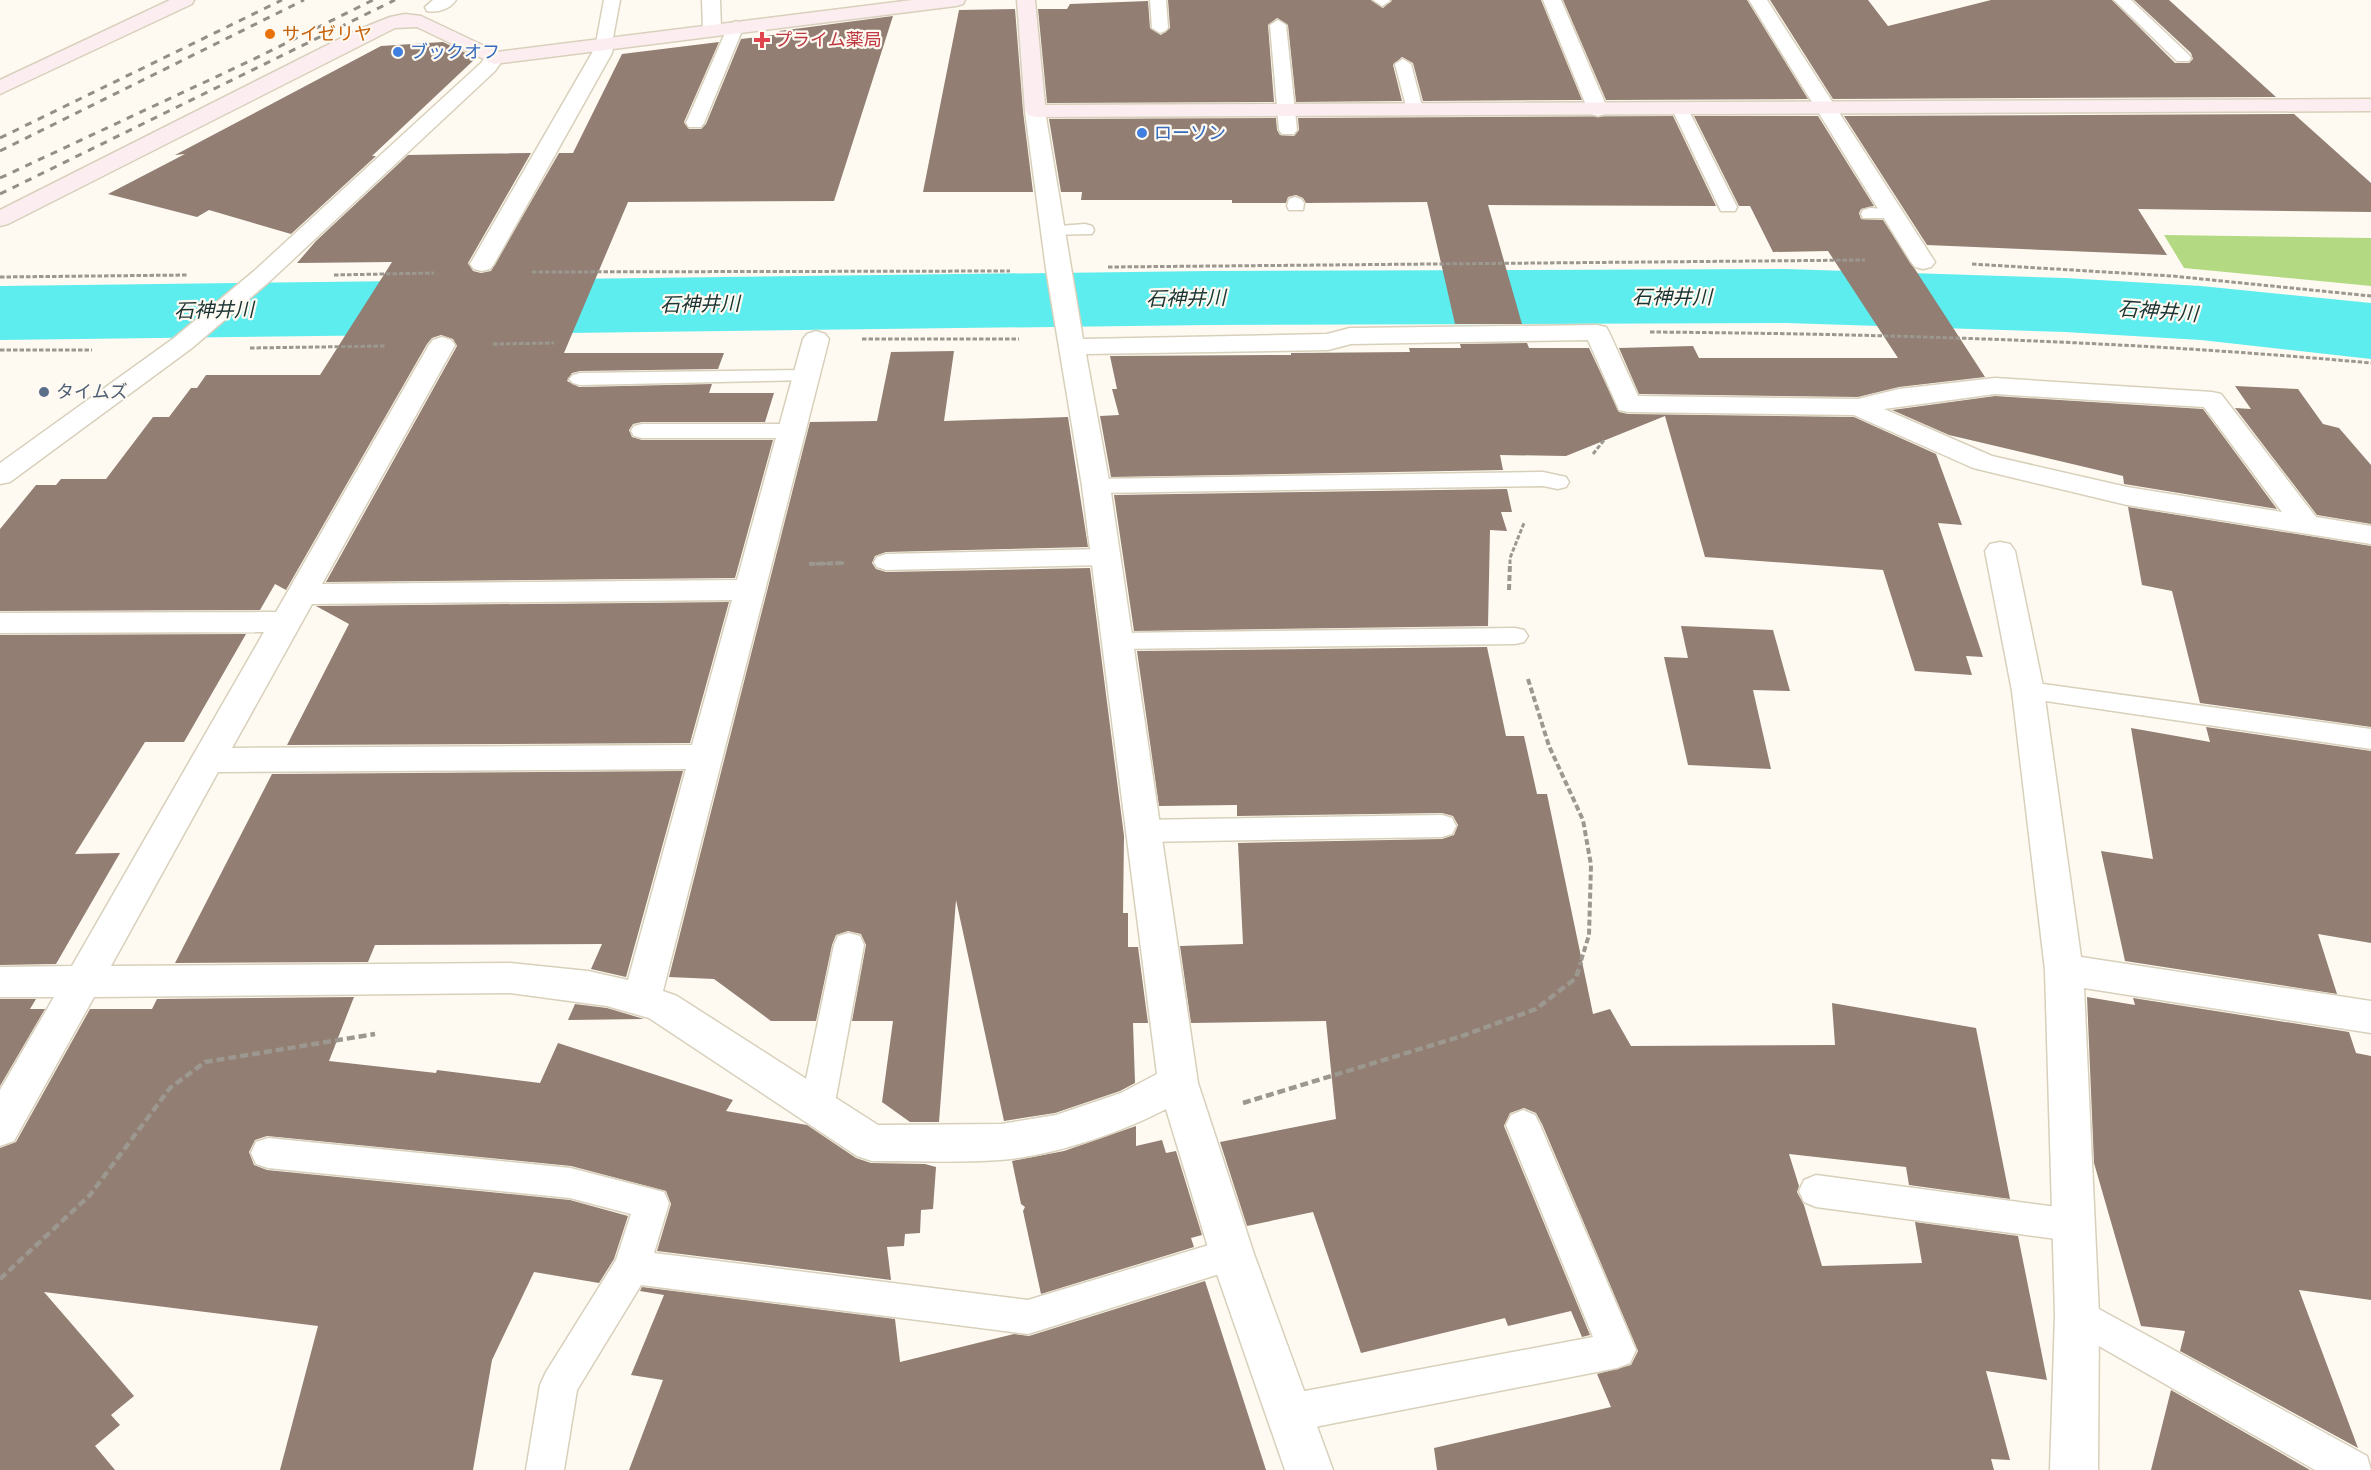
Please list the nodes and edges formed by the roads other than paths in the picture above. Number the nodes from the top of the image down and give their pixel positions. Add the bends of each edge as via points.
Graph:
1 (185, 0) edge
2 (612, 0) edge
3 (711, 0) edge
4 (956, 0) edge
5 (1026, 0) edge
6 (1158, 0) edge
7 (1552, 0) edge
8 (1758, 0) edge
9 (2122, 0) edge
10 (1278, 25) dead end
11 (736, 26) junction
12 (1160, 28) dead end
13 (712, 29) junction
14 (604, 43) junction
15 (494, 58) junction
16 (2183, 58) dead end
17 (1403, 64) dead end
18 (0, 88) edge
19 (2371, 105) edge
20 (1827, 108) junction
21 (1680, 109) junction
22 (1415, 110) junction
23 (1598, 110) junction
24 (1035, 111) junction
25 (1287, 120) junction
26 (695, 123) dead end
27 (1728, 207) dead end
28 (1870, 214) dead end
29 (1892, 214) junction
30 (0, 219) edge
31 (1085, 230) dead end
32 (1053, 254) junction
33 (1923, 262) road end
34 (482, 264) dead end
35 (816, 339) road end
36 (1070, 343) junction
37 (442, 345) road end
38 (806, 376) junction
39 (580, 379) dead end
40 (1858, 407) junction
41 (642, 431) dead end
42 (792, 431) junction
43 (0, 476) edge
44 (1557, 482) dead end
45 (1096, 486) junction
46 (2307, 525) junction
47 (2371, 535) edge
48 (2000, 551) dead end
49 (1105, 557) junction
50 (886, 562) road end
51 (753, 578) junction
52 (302, 594) junction
53 (287, 622) junction
54 (0, 623) edge
55 (1515, 636) dead end
56 (1117, 641) junction
57 (2028, 692) junction
58 (2371, 739) edge
59 (705, 757) junction
60 (209, 760) junction
61 (1442, 826) dead end
62 (1142, 831) junction
63 (849, 945) dead end
64 (2064, 970) junction
65 (0, 982) edge
66 (83, 982) junction
67 (642, 999) junction
68 (2371, 1017) edge
69 (1178, 1083) junction
70 (817, 1108) junction
71 (1523, 1125) dead end
72 (0, 1128) edge
73 (268, 1153) dead end
74 (1816, 1191) dead end
75 (2072, 1225) junction
76 (1232, 1254) junction
77 (632, 1267) junction
78 (2077, 1314) junction
79 (1289, 1413) junction
80 (545, 1470) edge
81 (1309, 1470) edge
82 (2074, 1470) edge
83 (2353, 1470) edge

1 - 18 street
2 - 14 lane
3 - 13 street
4 - 11 street
5 - 24 street
6 - 12 lane
7 - 23 street
8 - 20 street
9 - 16 lane
10 - 25 lane
11 - 13 street
11 - 26 lane
13 - 14 street
14 - 15 street
14 - 34 street via 602,54
15 - 30 street via 421,22 390,23
15 - 43 street via 262,276 178,346
17 - 22 lane
19 - 20 street
20 - 21 street
20 - 29 street
21 - 23 street
21 - 27 lane
22 - 23 street
22 - 25 street
24 - 25 street
24 - 32 street
28 - 29 lane
29 - 33 street
31 - 32 lane
32 - 36 street
35 - 38 street
36 - 40 street via 1328,342 1350,336 1597,332 1628,404
36 - 45 street
37 - 52 street
38 - 39 lane
38 - 42 street
40 - 46 street via 1983,462 2127,496
40 - 46 street via 1899,397 1995,386 2212,400
41 - 42 lane
42 - 51 street
44 - 45 lane via 1543,479
45 - 49 street
46 - 47 street
48 - 57 street
49 - 50 lane
49 - 56 street
51 - 52 street
51 - 59 street
52 - 53 street
53 - 54 street
53 - 60 street
55 - 56 lane
56 - 62 street
57 - 58 lane
57 - 64 street
59 - 60 street
59 - 67 street
60 - 66 street
61 - 62 lane
62 - 69 street
63 - 70 lane
64 - 68 street
64 - 75 street
65 - 66 street
66 - 67 street via 510,978 578,985
66 - 72 street
67 - 70 street via 663,1007
69 - 70 street via 1134,1106 1056,1133 1001,1142 872,1143
69 - 76 street
71 - 79 lane via 1617,1350
73 - 77 lane via 570,1183 652,1203
74 - 75 lane
75 - 78 street
76 - 77 lane via 1028,1317
76 - 79 street
77 - 80 lane via 559,1385
78 - 82 street
78 - 83 lane
79 - 81 street

